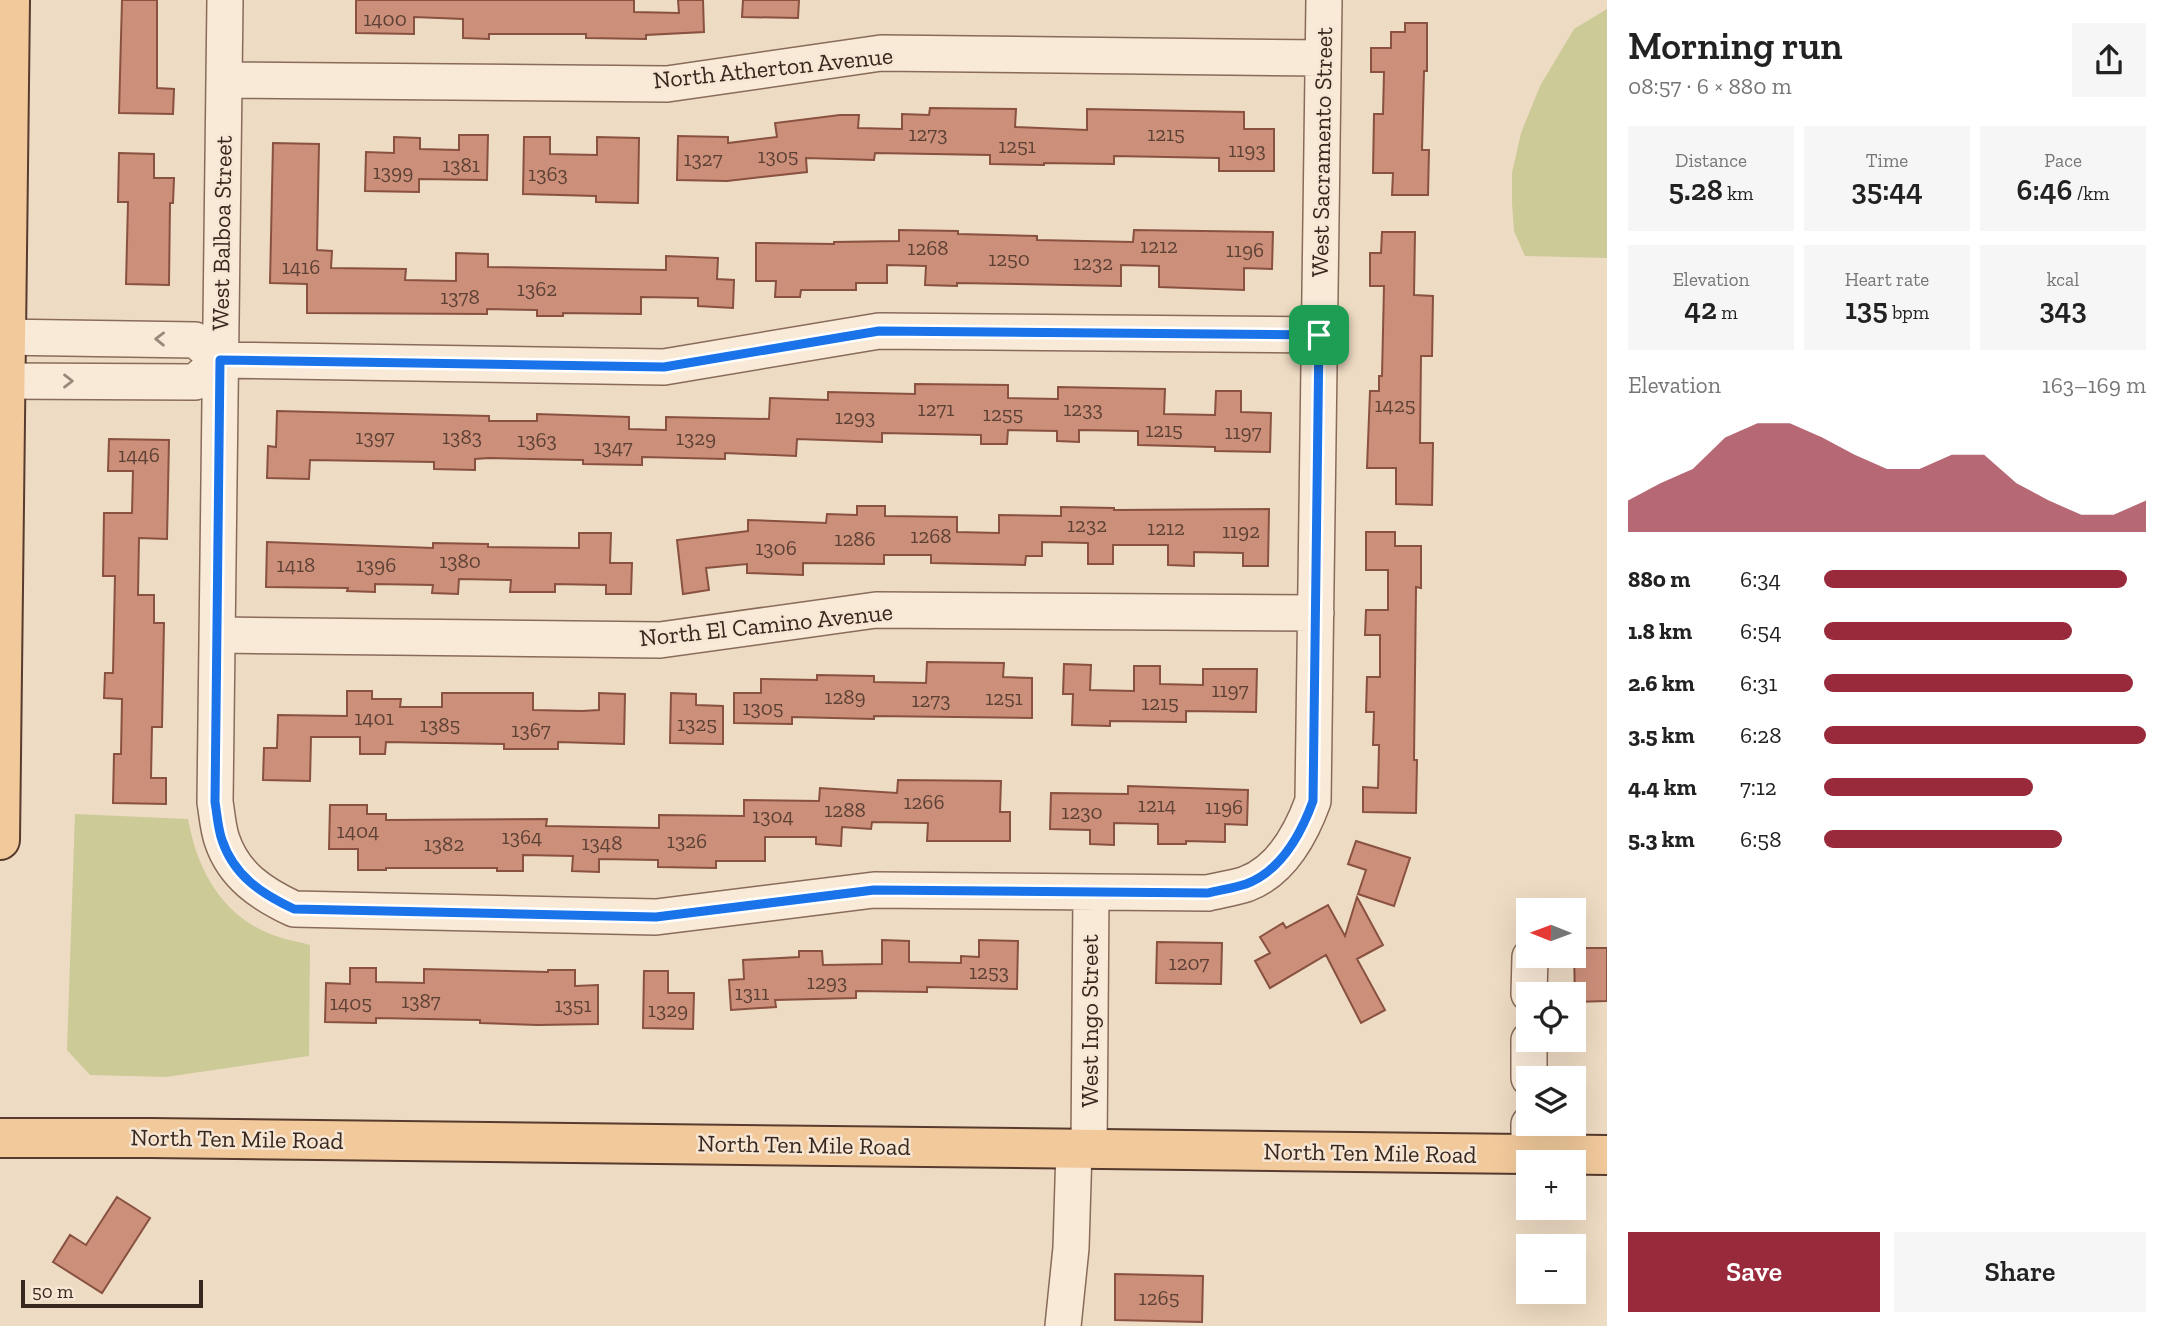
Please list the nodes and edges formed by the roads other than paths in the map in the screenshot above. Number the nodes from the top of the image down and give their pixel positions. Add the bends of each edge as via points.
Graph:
1 (10, 0) edge
2 (225, 0) edge
3 (1324, 0) edge
4 (1323, 58) junction
5 (224, 80) junction
6 (1319, 335) junction
7 (3, 337) edge
8 (220, 360) junction
9 (3, 381) edge
10 (1315, 613) junction
11 (217, 635) junction
12 (0, 840) edge
13 (1091, 893) junction
14 (0, 1138) edge
15 (1529, 1139) edge
16 (1081, 1149) junction
17 (1607, 1155) edge
18 (1063, 1326) edge

1 - 7 main road
2 - 5 street, West Balboa Street
3 - 4 street, West Sacramento Street
4 - 5 street, North Atherton Avenue via 881,53 667,83
4 - 6 street, West Sacramento Street
5 - 8 street, West Balboa Street
6 - 8 street via 879,331 664,367
6 - 10 street, West Sacramento Street
8 -> 7 street via 195,340
7 - 9 main road
9 -> 8 street via 195,382
8 - 11 street, West Balboa Street
9 - 12 main road
10 - 11 street, North El Camino Avenue via 876,610 660,640
10 - 13 street, West Sacramento Street via 1313,801 1293,845 1247,884 1208,893
11 - 13 street, West Balboa Street via 215,802 222,840 241,874 265,896 294,909 656,917 874,890
13 - 16 street, West Ingo Street
14 - 16 main road, North Ten Mile Road
15 - 16 main road, North Ten Mile Road
15 - 17 main road, North Ten Mile Road
16 - 18 street, West Ingo Street

